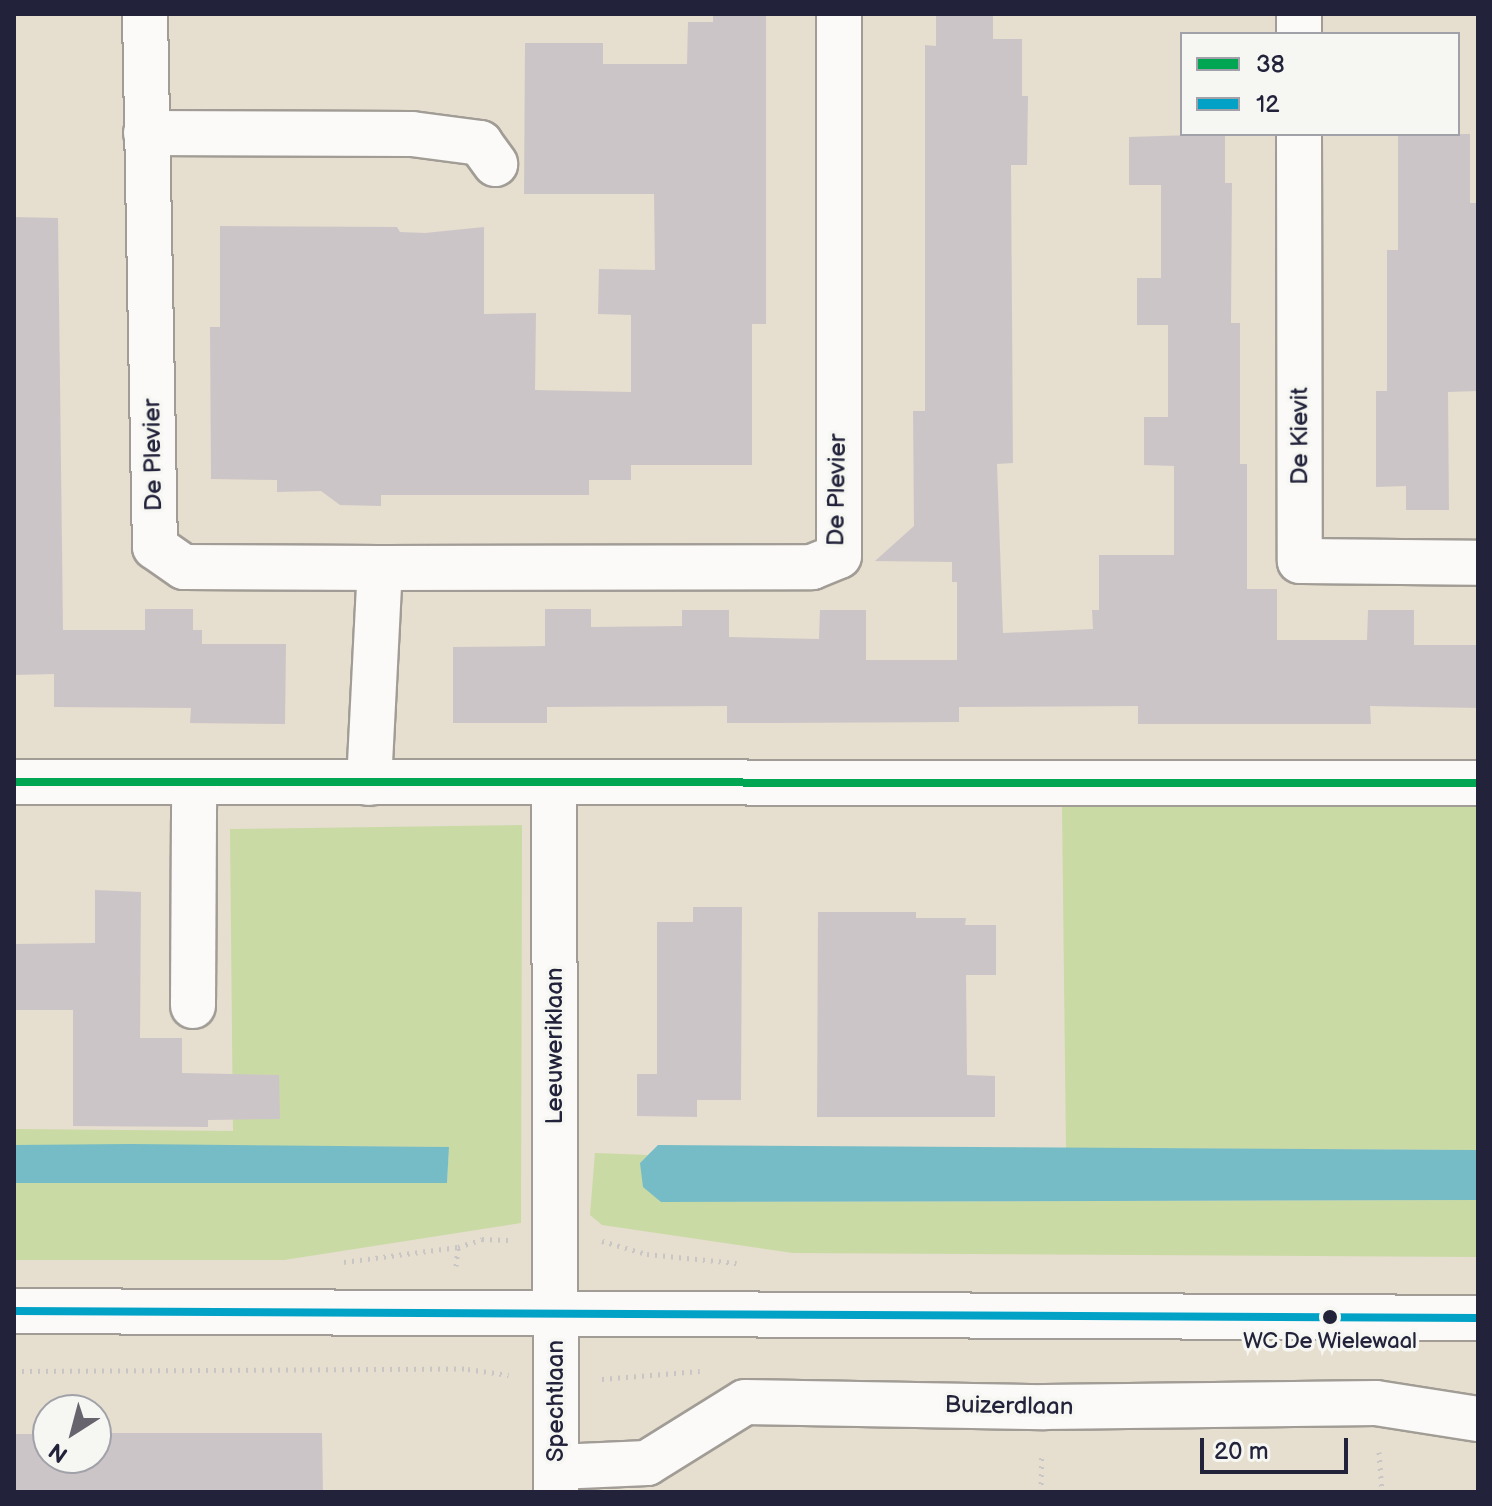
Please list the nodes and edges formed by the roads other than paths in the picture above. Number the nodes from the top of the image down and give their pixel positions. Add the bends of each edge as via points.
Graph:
1 (145, 14) edge
2 (839, 14) edge
3 (146, 133) junction
4 (1299, 136) edge
5 (495, 164) dead end
6 (1478, 563) edge
7 (380, 568) junction
8 (14, 782) edge
9 (554, 782) junction
10 (194, 783) junction
11 (369, 783) junction
12 (1478, 783) edge
13 (193, 1006) dead end
14 (14, 1311) edge
15 (556, 1311) junction
16 (1478, 1318) edge
17 (1478, 1419) edge
18 (556, 1479) edge

1 - 3 street, De Plevier
2 - 7 street, De Plevier via 839,556 812,567
3 - 5 street via 412,134 480,143
3 - 7 street, De Plevier via 155,547 184,567
4 - 6 street, De Kievit via 1300,561
7 - 11 street
8 - 10 street
9 - 11 street
9 - 12 street
9 - 15 street, Leeuweriklaan
10 - 11 street
10 - 13 street
14 - 15 street
15 - 16 street
15 - 18 street, Spechtlaan
17 - 18 street, Buizerdlaan via 1376,1403 1120,1407 745,1402 647,1463

